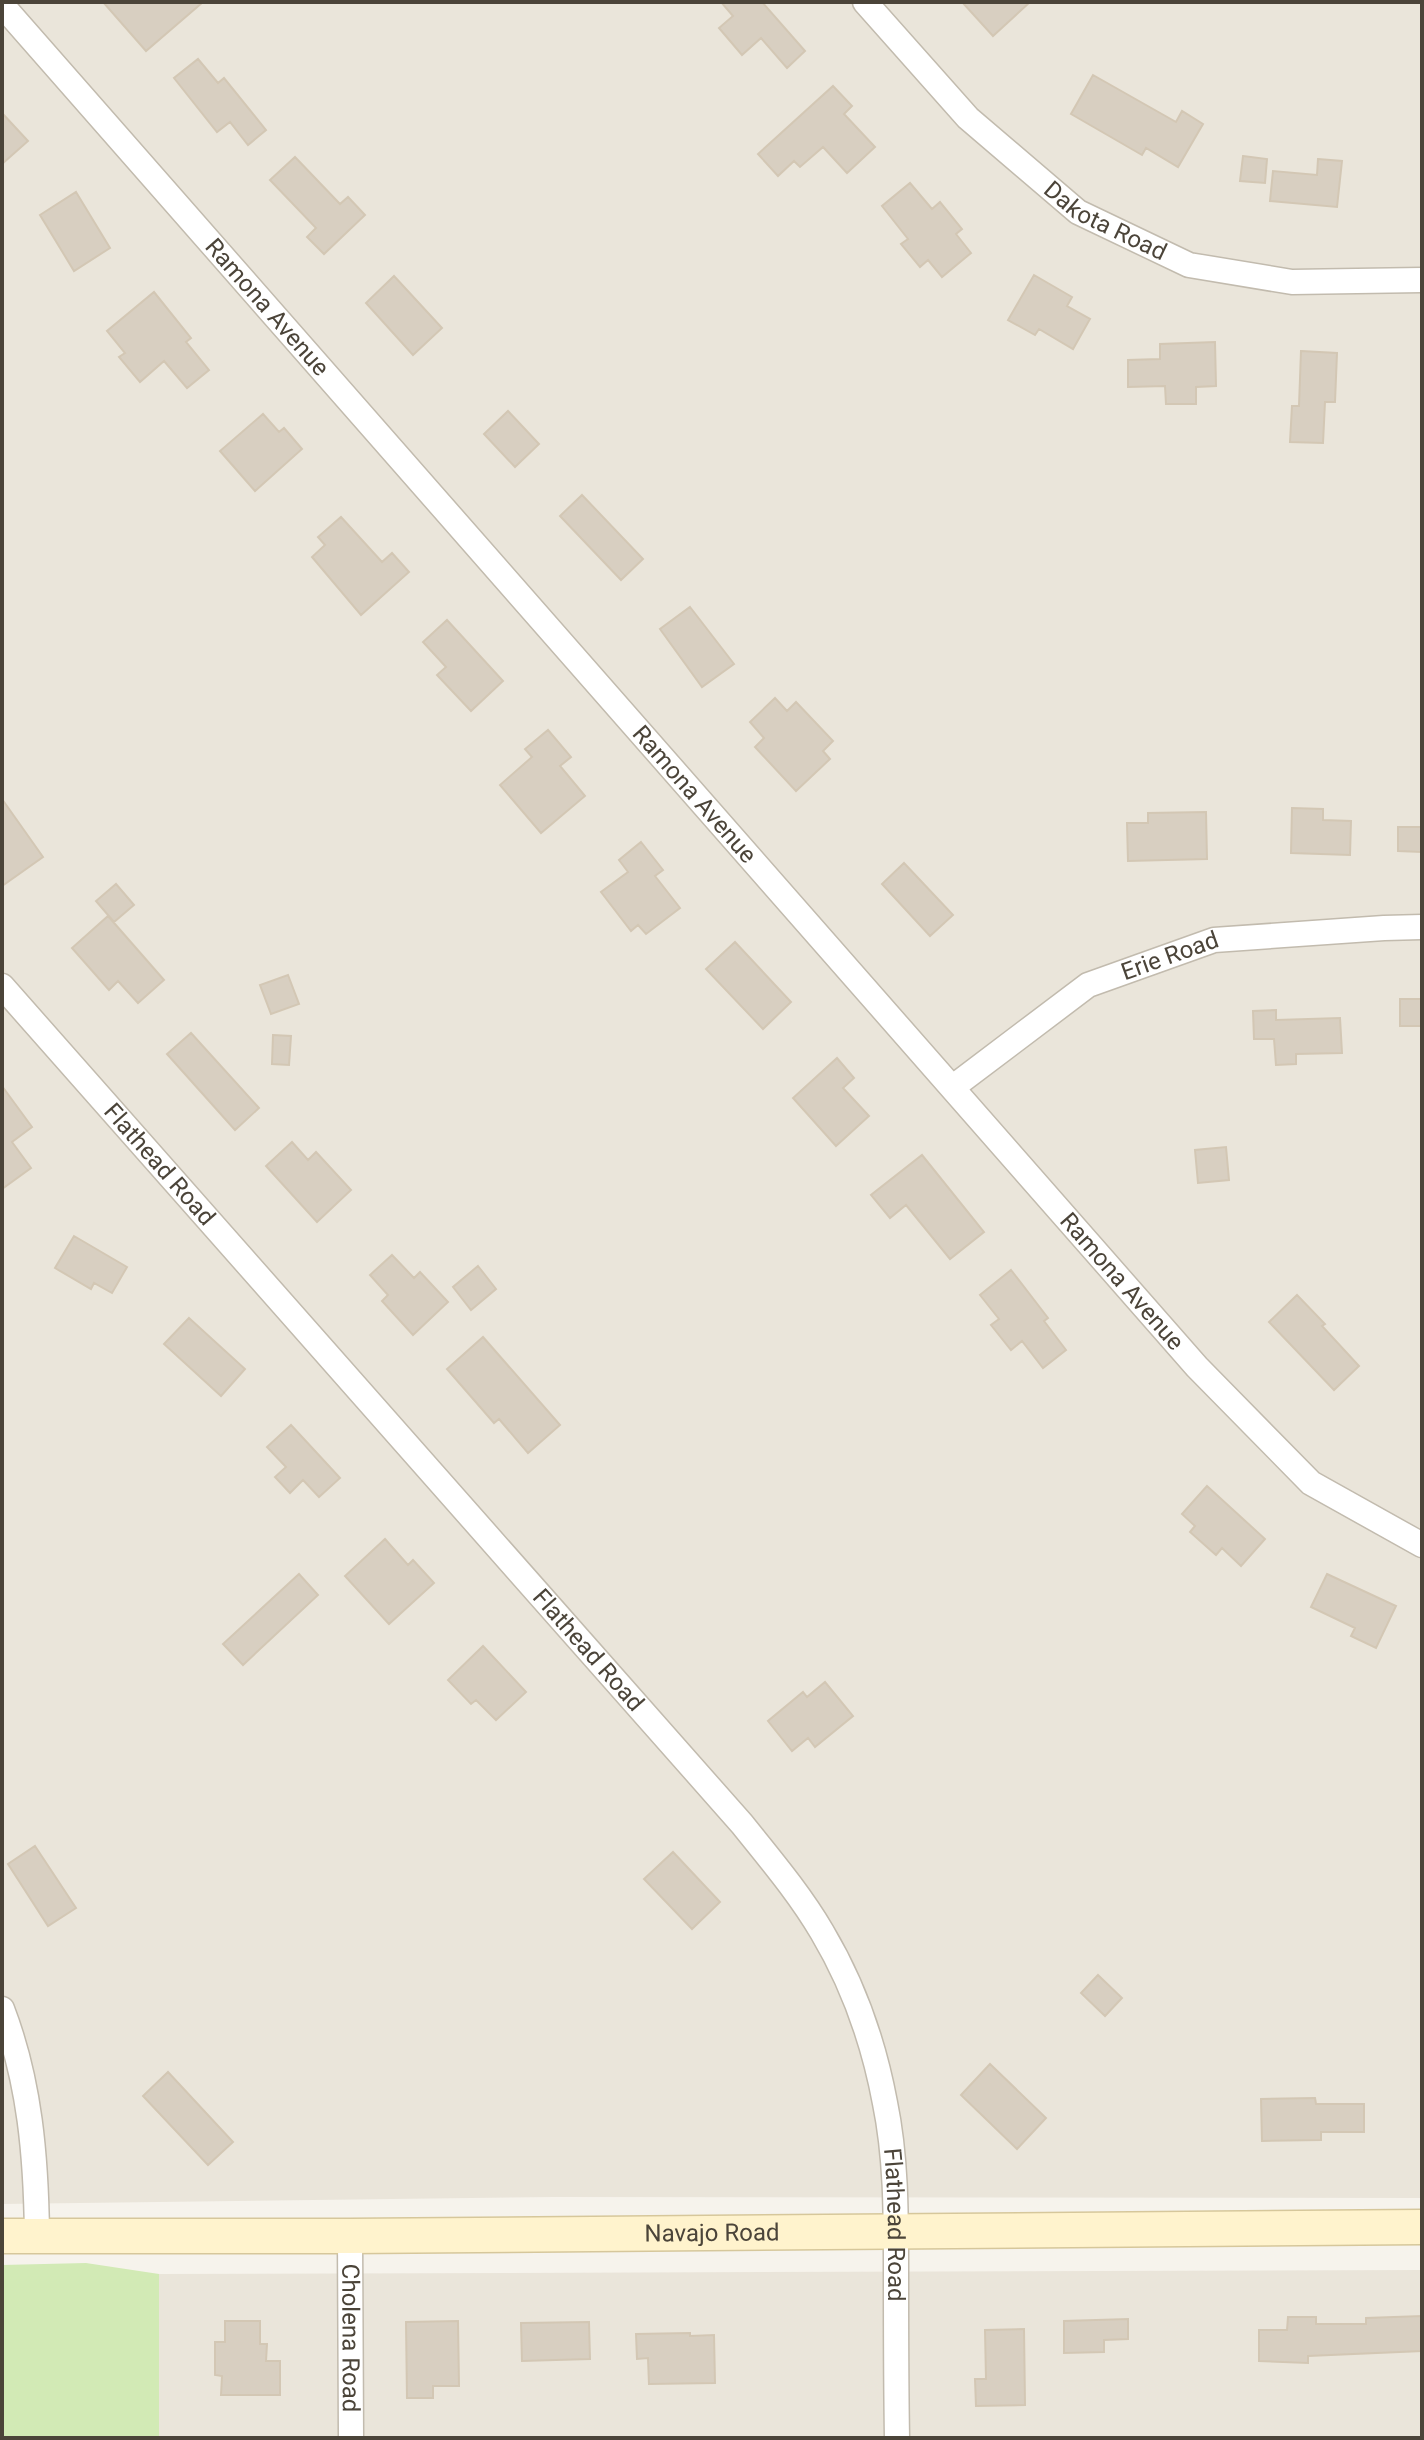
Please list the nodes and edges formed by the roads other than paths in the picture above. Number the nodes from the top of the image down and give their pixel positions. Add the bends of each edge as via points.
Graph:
1 (865, 2) edge
2 (2, 5) edge
3 (1422, 280) edge
4 (1422, 927) edge
5 (2, 986) edge
6 (953, 1087) junction
7 (1422, 1545) edge
8 (2, 2009) edge
9 (1422, 2227) edge
10 (896, 2230) junction
11 (37, 2235) junction
12 (2, 2236) edge
13 (350, 2236) junction
14 (351, 2438) edge
15 (897, 2438) edge

1 - 3 street, Dakota Road via 968,118 1078,212 1189,265 1292,282
2 - 6 street, Ramona Avenue
4 - 6 street, Erie Road via 1214,940 1088,985
5 - 10 street, Flathead Road via 785,1877 822,1932 861,2016 885,2103
6 - 7 street, Ramona Avenue via 1197,1367 1311,1483
8 - 11 street via 30,2109
9 - 10 main road, Navajo Road
10 - 13 main road, Navajo Road
10 - 15 street, Flathead Road
11 - 12 main road, Navajo Road
11 - 13 main road, Navajo Road
13 - 14 street, Cholena Road

